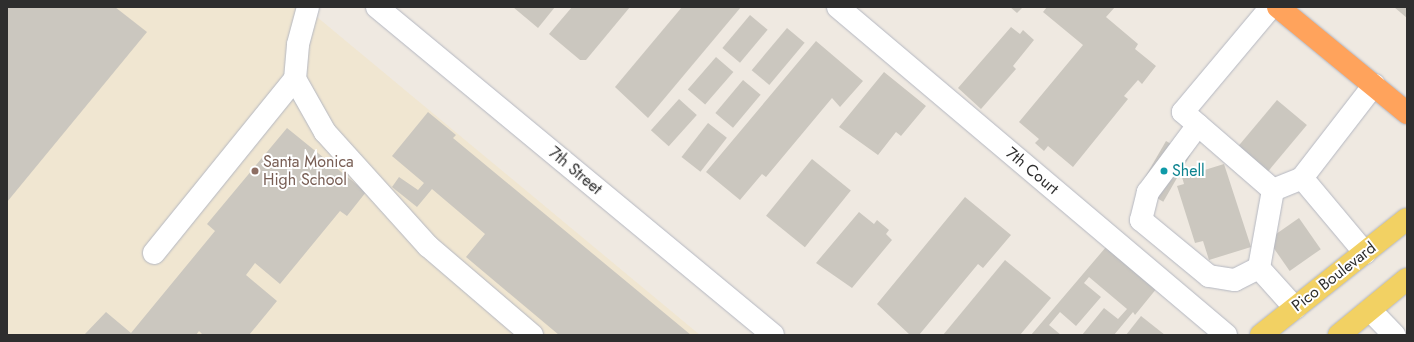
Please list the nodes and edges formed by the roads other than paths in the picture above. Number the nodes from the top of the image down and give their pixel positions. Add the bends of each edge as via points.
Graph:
1 (308, 7) edge
2 (377, 7) edge
3 (838, 7) edge
4 (1271, 7) edge
5 (1278, 7) edge
6 (295, 79) junction
7 (1374, 85) junction
8 (1407, 113) edge
9 (1198, 125) junction
10 (1302, 178) junction
11 (1273, 190) junction
12 (1407, 219) edge
13 (154, 253) dead end
14 (1365, 253) junction
15 (1259, 268) junction
16 (1407, 279) edge
17 (1295, 308) junction
18 (1370, 310) junction
19 (532, 335) edge
20 (773, 335) edge
21 (1226, 335) edge
22 (1261, 335) edge
23 (1339, 335) edge
24 (1394, 335) edge

1 - 6 street via 298,44
2 - 20 street, 7th Street
3 - 21 street, 7th Court
4 - 9 street via 1183,112
5 - 7 highway
6 - 13 street
6 - 19 street via 325,132 428,246
7 - 8 highway
7 - 10 street
9 - 11 street
9 - 15 street via 1148,192 1141,220 1208,276 1235,280
10 - 11 street
10 - 14 street
11 - 15 street
12 - 14 main road, Pico Boulevard
14 - 17 main road, Pico Boulevard
15 - 17 street
16 - 18 main road
17 - 22 main road, Pico Boulevard
18 - 23 main road
18 - 24 street

